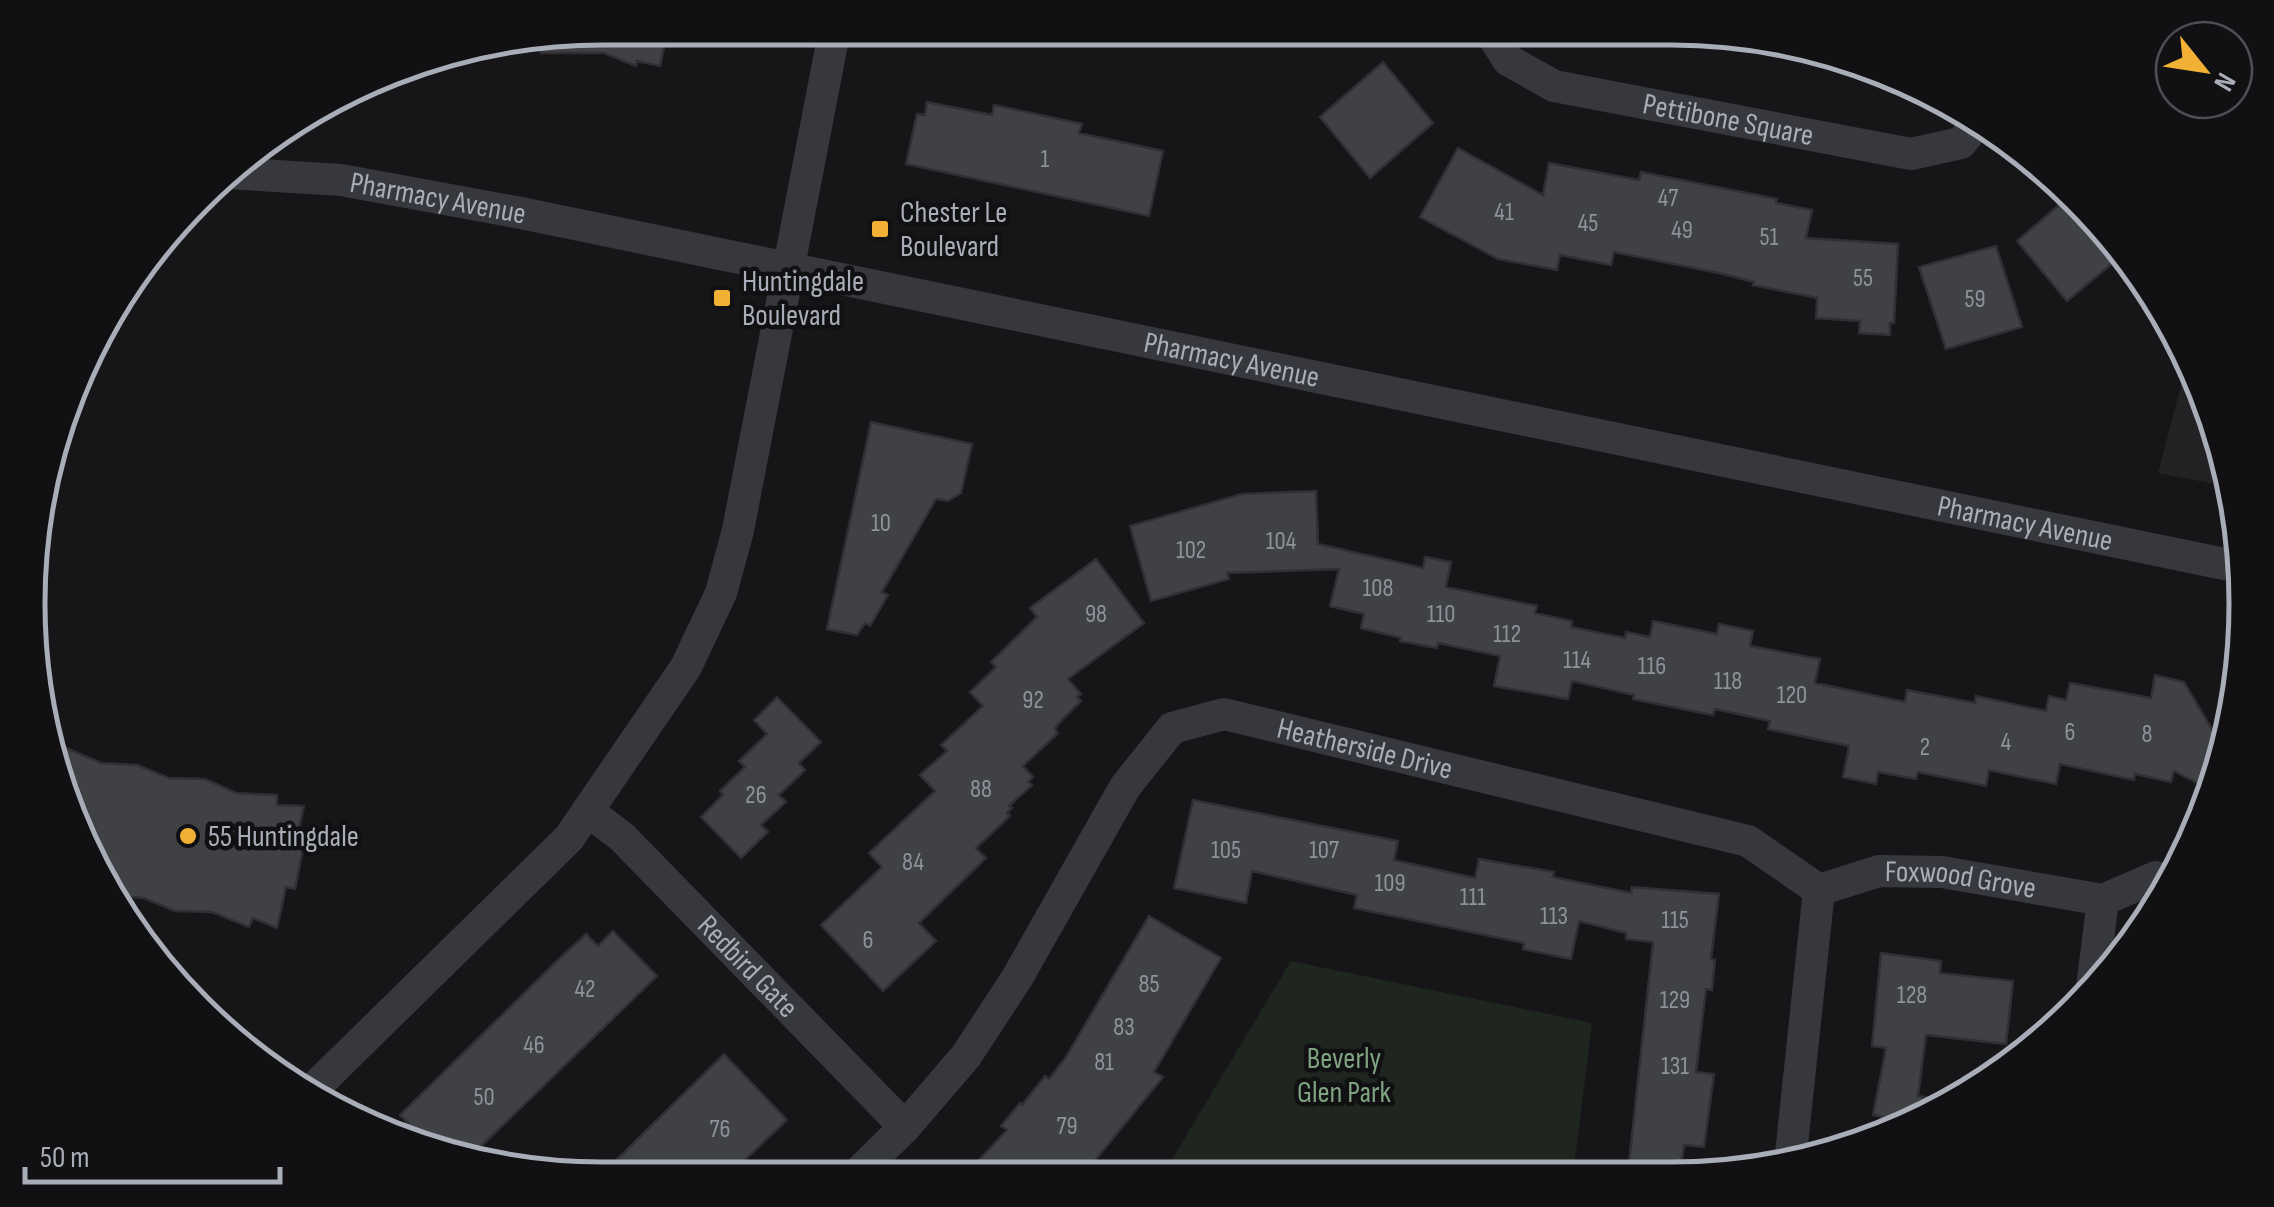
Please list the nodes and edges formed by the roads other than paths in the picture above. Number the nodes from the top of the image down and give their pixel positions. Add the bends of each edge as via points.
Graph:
1 (831, 45) edge
2 (1499, 45) edge
3 (1970, 132) edge
4 (247, 174) edge
5 (790, 269) junction
6 (2228, 565) edge
7 (589, 812) junction
8 (2157, 877) edge
9 (1820, 890) junction
10 (2103, 900) junction
11 (2094, 967) edge
12 (319, 1084) edge
13 (905, 1127) junction
14 (1792, 1148) edge
15 (870, 1162) edge

1 - 5 street
2 - 3 street, Pettibone Square via 1508,60 1554,86 1910,154 1961,143
4 - 5 street, Pharmacy Avenue via 341,180
5 - 6 street, Pharmacy Avenue
5 - 7 street via 721,593 686,666
7 - 12 street
7 - 13 street, Redbird Gate via 622,837
8 - 10 street
9 - 10 street, Foxwood Grove via 1879,871 1942,872
9 - 13 street, Heatherside Drive via 1748,840 1224,714 1172,728 1125,787 1017,978 966,1056
9 - 14 street
10 - 11 street
13 - 15 street, Heatherside Drive

